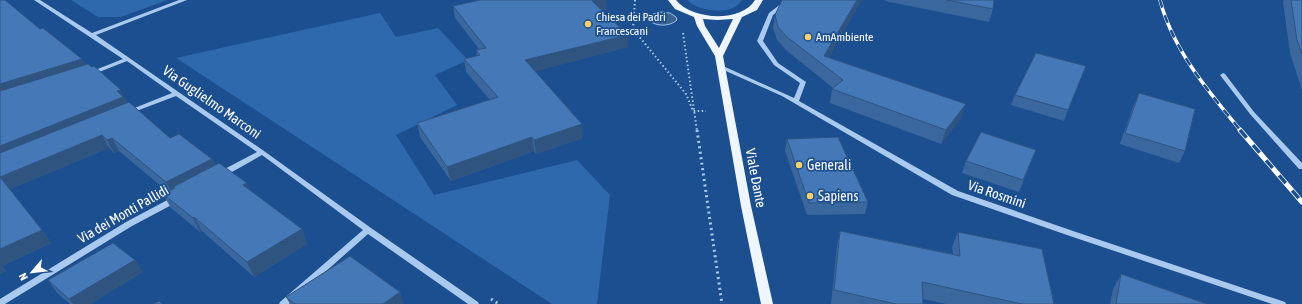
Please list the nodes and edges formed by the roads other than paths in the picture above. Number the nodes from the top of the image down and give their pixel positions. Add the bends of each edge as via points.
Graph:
1 (37, 0) edge
2 (184, 0) edge
3 (672, 0) edge
4 (759, 0) edge
5 (789, 0) edge
6 (698, 16) junction
7 (738, 16) junction
8 (91, 35) junction
9 (719, 56) junction
10 (127, 59) junction
11 (720, 67) junction
12 (87, 75) edge
13 (1223, 75) dead end
14 (177, 93) junction
15 (796, 102) junction
16 (124, 115) edge
17 (262, 152) junction
18 (1302, 167) edge
19 (212, 179) edge
20 (184, 194) edge
21 (368, 230) junction
22 (0, 303) edge
23 (283, 304) edge
24 (475, 304) edge
25 (767, 304) edge
26 (1282, 304) edge

1 - 8 street, Via Guglielmo Marconi
2 - 8 street
3 - 6 main road via 680,9
4 - 7 main road via 754,8
5 - 15 street via 771,14 760,41 776,64 804,82
6 - 7 main road
6 - 9 main road, Viale Dante
7 - 9 main road
8 - 10 street, Via Guglielmo Marconi
9 - 11 main road, Viale Dante
10 - 12 street
10 - 14 street, Via Guglielmo Marconi
11 - 15 street, Via Rosmini
11 - 25 main road, Viale Dante
13 - 18 street via 1252,113
14 - 16 street
14 - 17 street, Via Guglielmo Marconi
15 - 26 street, Via Rosmini via 955,193
17 - 19 street
17 - 21 street, Via Guglielmo Marconi
20 - 22 street, Via dei Monti Pallidi via 129,224
21 - 23 street
21 - 24 street, Via Guglielmo Marconi

